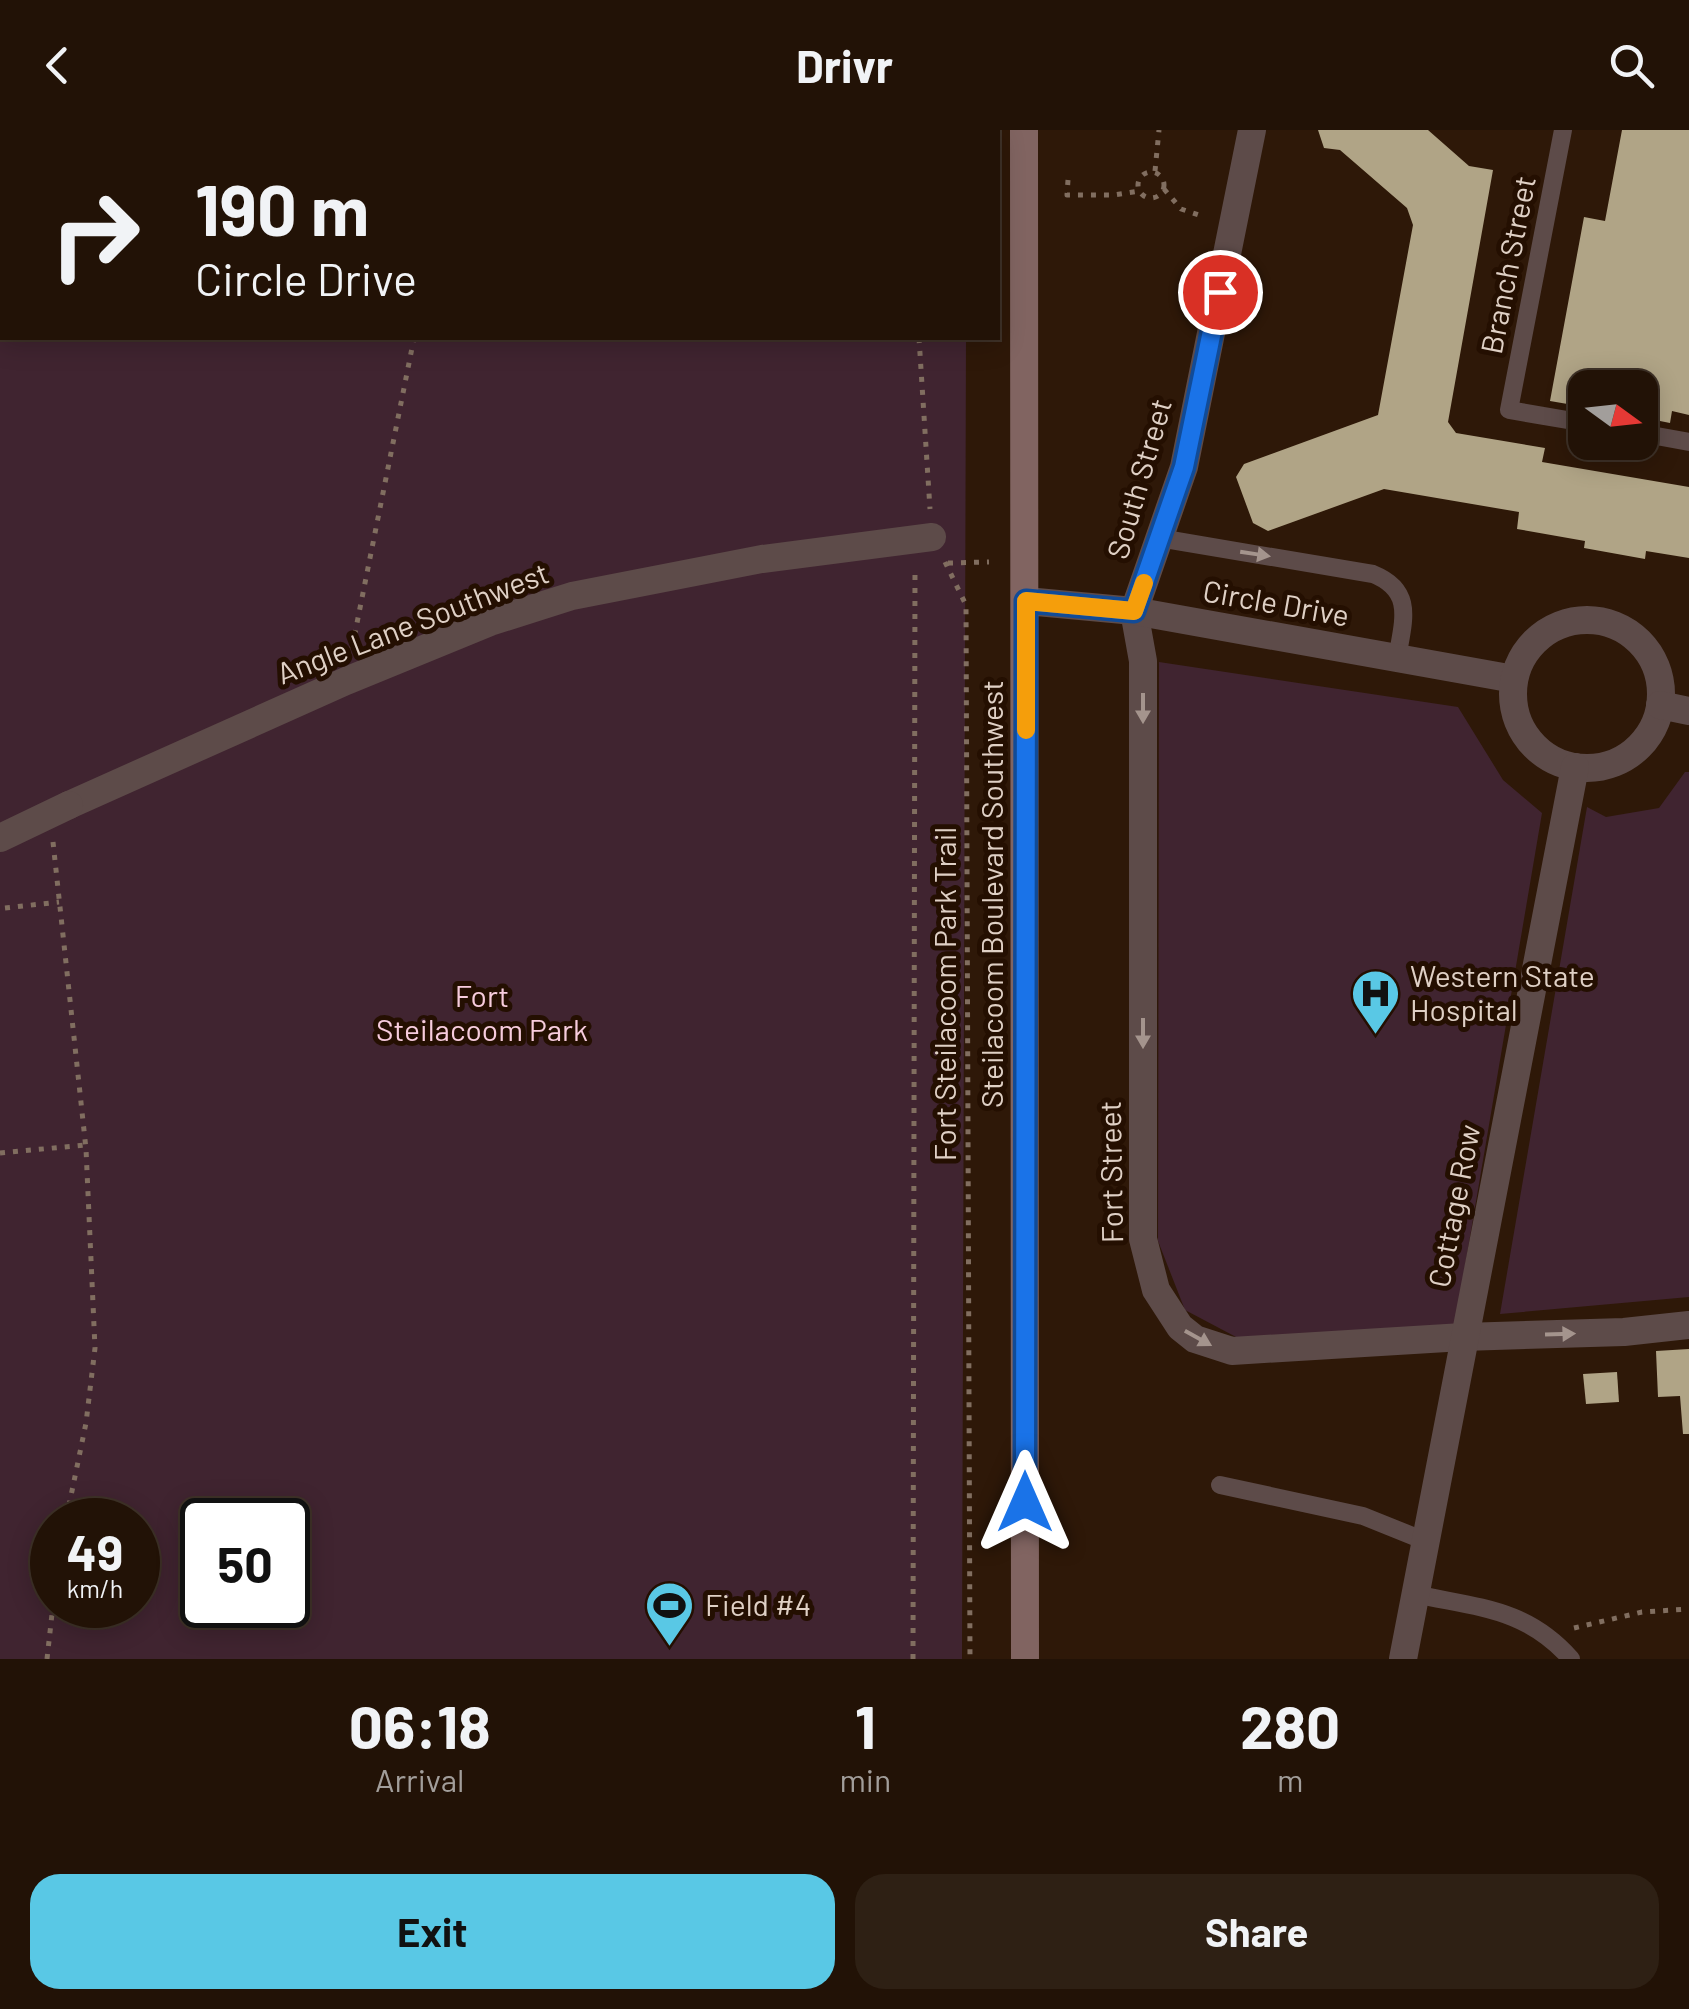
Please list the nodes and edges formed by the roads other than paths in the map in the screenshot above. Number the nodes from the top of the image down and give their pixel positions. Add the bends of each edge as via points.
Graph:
1 (1024, 130) edge
2 (1252, 130) edge
3 (1563, 130) edge
4 (1568, 420) edge
5 (1658, 436) edge
6 (1689, 442) edge
7 (923, 538) road end
8 (1159, 538) junction
9 (1026, 601) junction
10 (1134, 611) junction
11 (1397, 658) junction
12 (1514, 679) junction
13 (1660, 705) junction
14 (1689, 711) edge
15 (1576, 767) junction
16 (0, 838) edge
17 (1689, 1326) edge
18 (1463, 1336) junction
19 (1220, 1485) dead end
20 (1425, 1540) junction
21 (1415, 1594) junction
22 (1025, 1659) edge
23 (1403, 1659) edge
24 (1571, 1659) edge

1 - 9 main road, Steilacoom Boulevard Southwest
2 - 8 street, South Street via 1184,467
3 - 4 lane, Branch Street via 1510,410
5 - 6 lane
7 - 16 street, Angle Lane Southwest via 762,559 572,596 490,622
8 - 10 street, South Street
8 -> 11 lane via 1390,581 1404,609
9 - 10 street, Circle Drive
9 - 22 main road, Steilacoom Boulevard Southwest
10 - 11 street, Circle Drive
10 -> 18 street, Fort Street via 1142,661 1143,1240 1156,1290 1194,1340 1232,1351
11 - 12 street, Circle Drive
12 - 13 street via 1527,650 1552,628 1600,620 1642,644 1658,672
12 - 15 street via 1522,731 1550,758
13 - 14 street
13 - 15 street via 1650,732 1630,754 1604,766
15 - 18 street, Cottage Row
18 -> 17 street, Fort Street
18 - 20 street, Cottage Row
19 - 20 lane via 1363,1516
20 - 21 street, Cottage Row
21 - 23 street, Cottage Row
21 - 24 lane via 1521,1618

